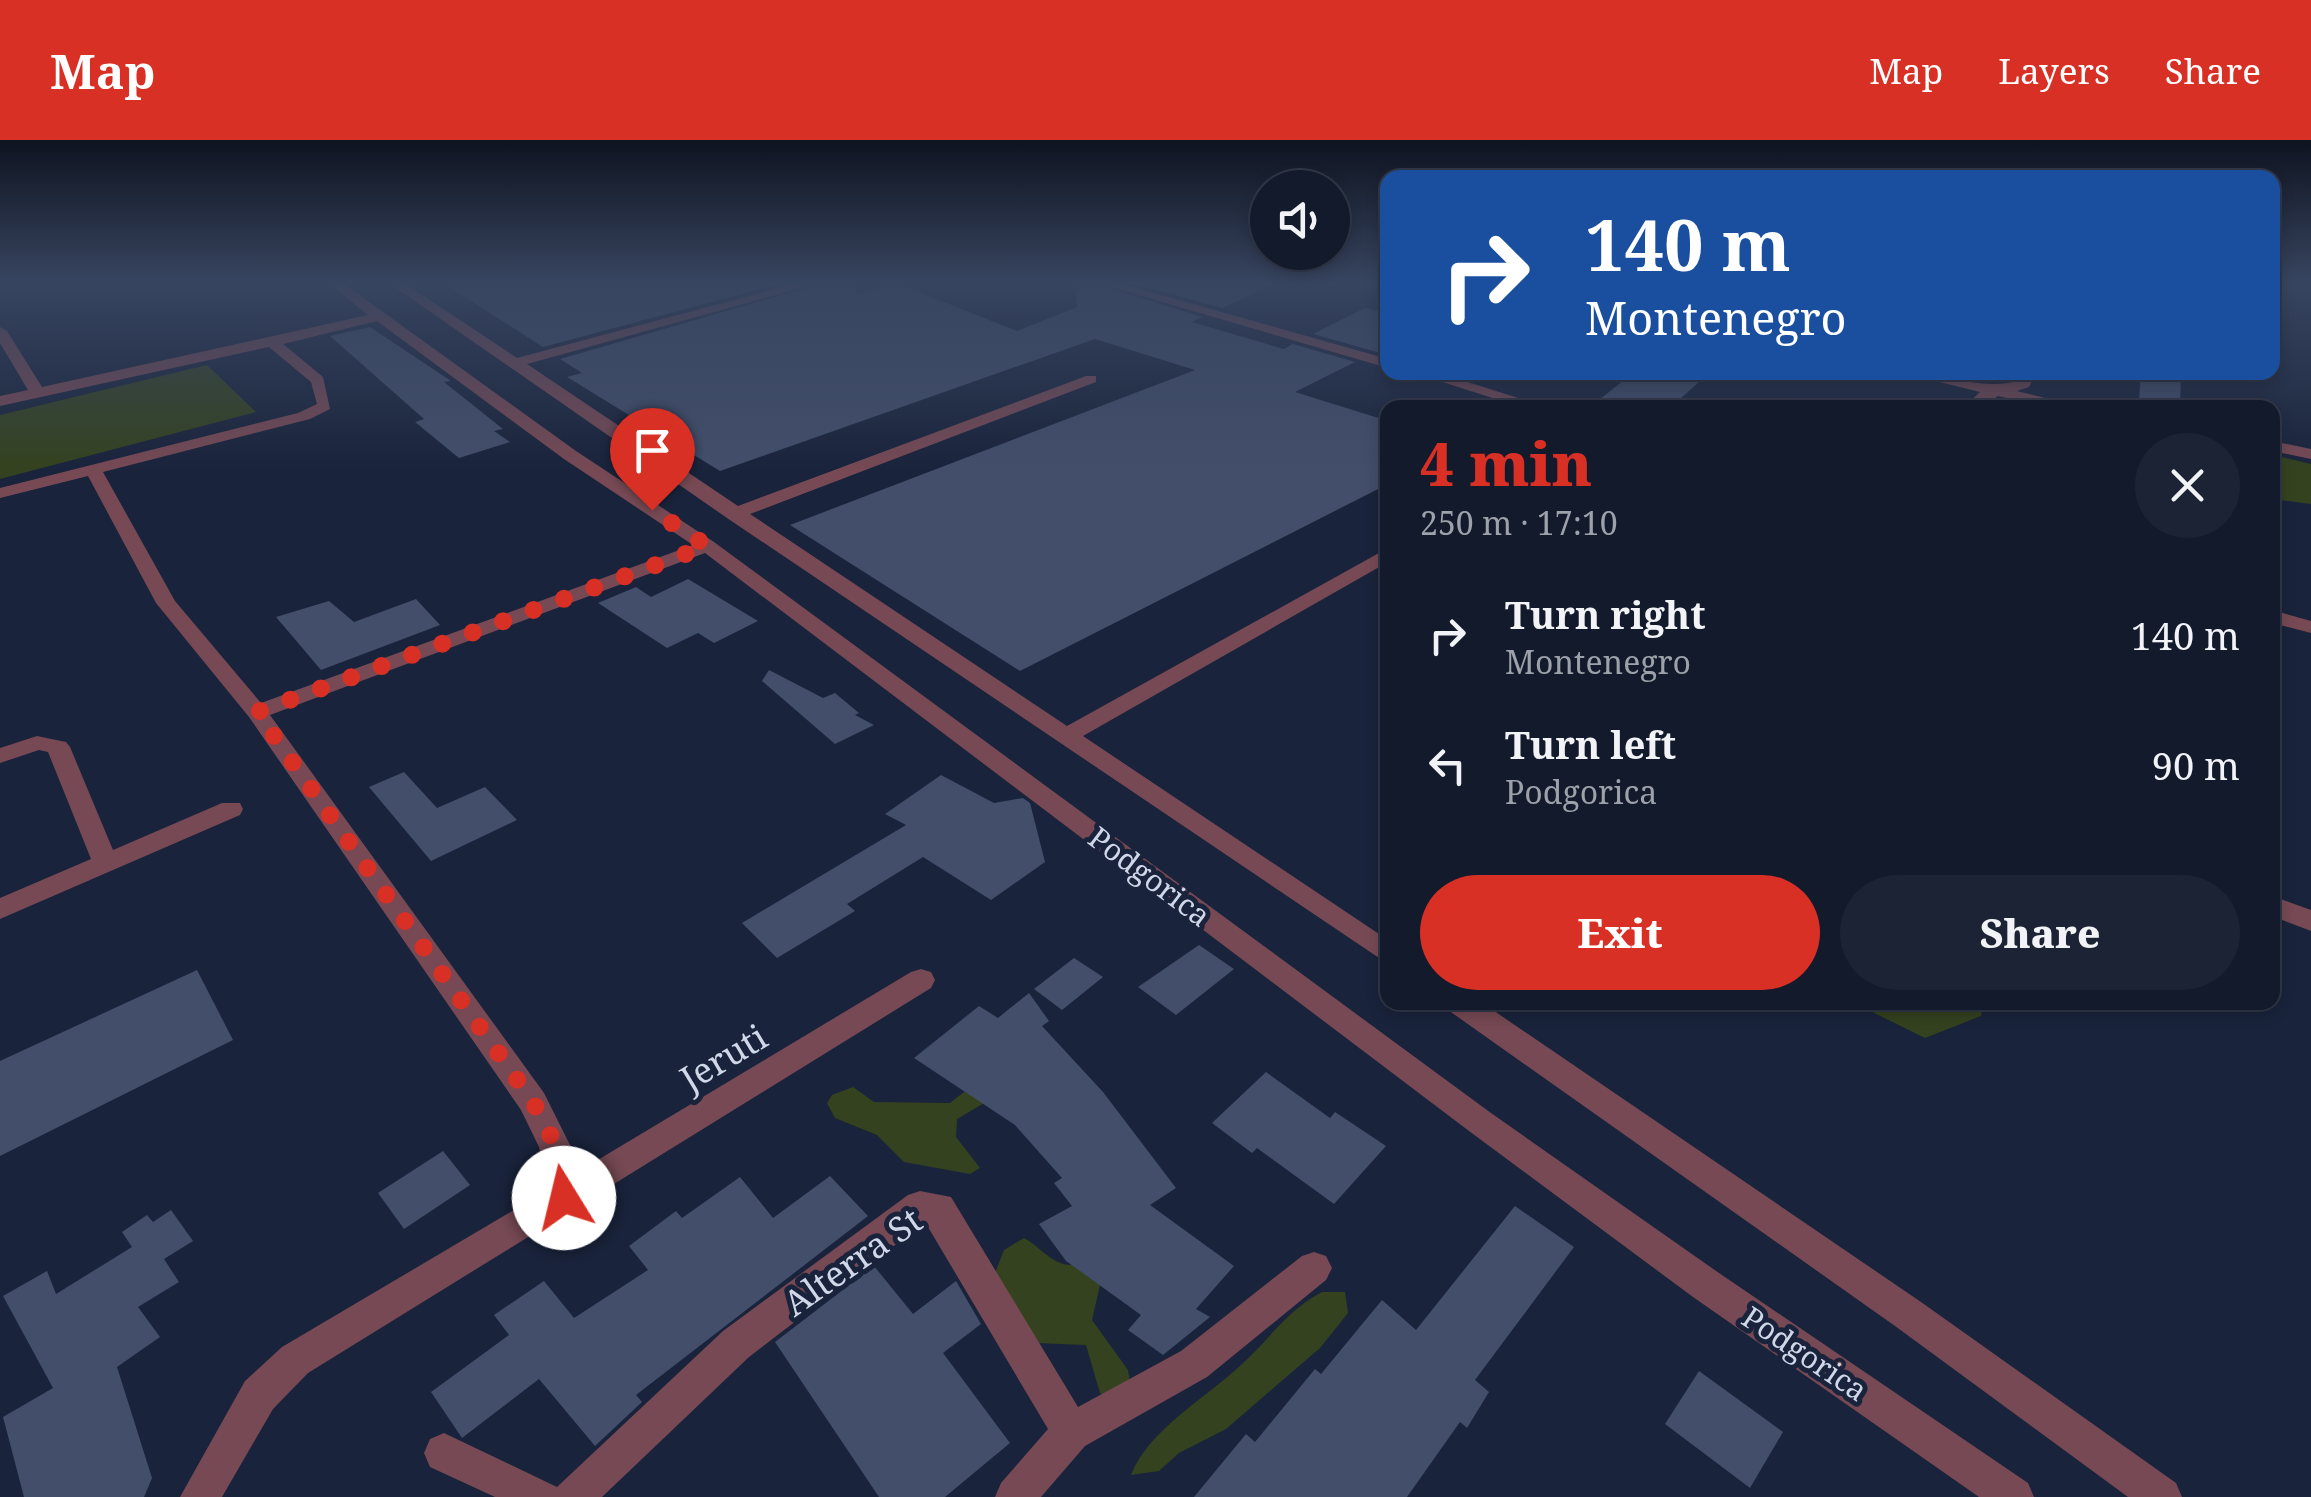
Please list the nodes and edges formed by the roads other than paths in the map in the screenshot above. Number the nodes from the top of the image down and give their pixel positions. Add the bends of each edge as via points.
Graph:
1 (8, 344) edge
2 (261, 344) edge
3 (275, 344) edge
4 (418, 344) edge
5 (487, 344) edge
6 (584, 344) edge
7 (1319, 344) edge
8 (1380, 362) edge
9 (515, 363) junction
10 (1092, 380) dead end
11 (1445, 380) edge
12 (1943, 380) edge
13 (2026, 380) edge
14 (37, 392) junction
15 (1999, 392) junction
16 (1515, 400) edge
17 (1976, 400) edge
18 (2039, 400) edge
19 (0, 402) edge
20 (2280, 448) edge
21 (2311, 454) edge
22 (93, 470) junction
23 (0, 493) edge
24 (733, 514) junction
25 (707, 546) junction
26 (1380, 558) edge
27 (2280, 618) edge
28 (2311, 627) edge
29 (257, 712) junction
30 (1068, 734) junction
31 (0, 756) edge
32 (231, 810) dead end
33 (106, 863) junction
34 (0, 909) edge
35 (2280, 909) edge
36 (2311, 921) edge
37 (1380, 948) edge
38 (921, 980) dead end
39 (1470, 1010) edge
40 (564, 1198) junction
41 (1314, 1268) dead end
42 (1071, 1432) junction
43 (444, 1453) dead end
44 (200, 1497) edge
45 (540, 1497) edge
46 (574, 1497) edge
47 (1016, 1497) edge
48 (2014, 1497) edge
49 (2162, 1497) edge

1 - 14 street
2 - 14 street
3 - 22 street via 318,380 323,409
4 - 25 street, Podgorica
5 - 9 street
6 - 9 street
7 - 8 street
9 - 24 street
10 - 24 street
11 - 16 street
12 - 15 street
13 - 15 street
14 - 19 street
15 - 17 street
15 - 18 street
20 - 21 street
22 - 23 street
22 - 29 street via 166,603
24 - 30 street
25 - 29 street
25 - 48 street, Podgorica via 1512,1146
26 - 30 street
27 - 28 street
29 - 40 street via 533,1102 556,1146
30 - 37 street
31 - 33 street via 37,743 58,747
32 - 33 street
33 - 34 street
35 - 36 street
38 - 40 street, Jeruti
39 - 49 street
40 - 44 street, Jeruti via 295,1360 260,1395
41 - 42 street via 1194,1364
42 - 46 street, Alterra St via 940,1208 920,1206 736,1344
42 - 47 street
43 - 45 street

